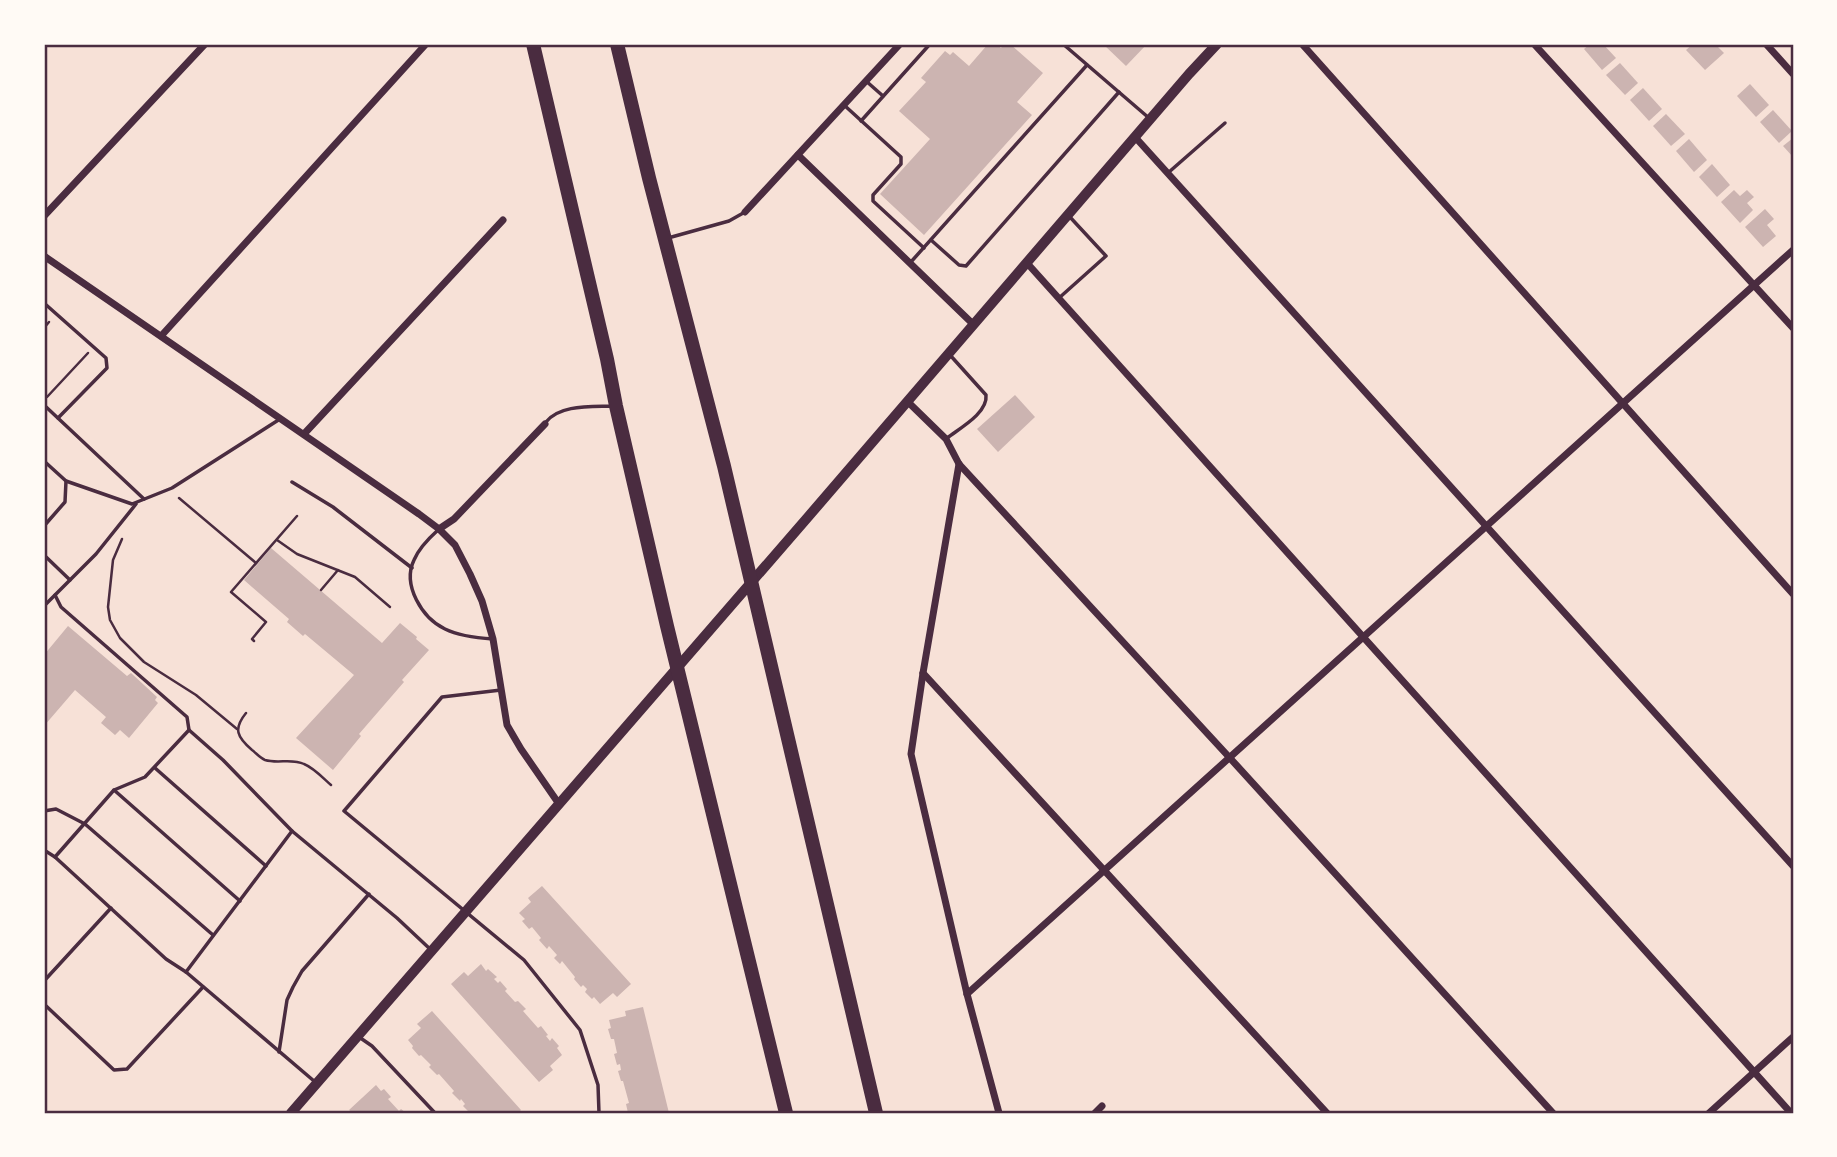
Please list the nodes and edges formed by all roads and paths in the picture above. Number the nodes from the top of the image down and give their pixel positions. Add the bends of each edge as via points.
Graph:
1 (205, 44) edge
2 (426, 44) edge
3 (533, 44) edge
4 (617, 44) edge
5 (900, 44) edge
6 (930, 44) edge
7 (1063, 44) edge
8 (1217, 44) edge
9 (1302, 44) edge
10 (1534, 44) edge
11 (1766, 44) edge
12 (1087, 65) junction
13 (1793, 74) edge
14 (866, 81) junction
15 (1119, 92) junction
16 (883, 96) junction
17 (844, 106) junction
18 (1150, 120) junction
19 (861, 121) junction
20 (1225, 123) dead end
21 (1135, 136) junction
22 (798, 155) junction
23 (1168, 173) junction
24 (745, 212) joint
25 (1068, 215) junction
26 (44, 216) edge
27 (502, 220) dead end
28 (665, 239) junction
29 (931, 240) junction
30 (924, 248) junction
31 (1793, 250) edge
32 (44, 256) edge
33 (910, 263) junction
34 (1027, 263) junction
35 (1755, 285) junction
36 (1059, 298) junction
37 (44, 303) edge
38 (49, 322) dead end
39 (974, 325) junction
40 (44, 328) edge
41 (1793, 328) edge
42 (162, 335) junction
43 (90, 351) dead end
44 (949, 354) junction
45 (47, 397) dead end
46 (907, 401) junction
47 (1622, 403) junction
48 (44, 405) edge
49 (616, 406) junction
50 (58, 418) junction
51 (281, 418) junction
52 (545, 424) joint
53 (304, 434) junction
54 (946, 439) junction
55 (44, 461) edge
56 (959, 464) junction
57 (66, 481) junction
58 (292, 482) dead end
59 (179, 498) dead end
60 (144, 499) junction
61 (137, 502) junction
62 (297, 516) dead end
63 (1486, 525) junction
64 (44, 526) edge
65 (439, 529) junction
66 (125, 534) dead end
67 (276, 540) junction
68 (44, 555) edge
69 (256, 563) junction
70 (412, 568) junction
71 (338, 570) junction
72 (69, 580) junction
73 (321, 590) dead end
74 (1793, 594) edge
75 (55, 595) junction
76 (44, 606) edge
77 (390, 607) dead end
78 (1362, 636) junction
79 (493, 639) junction
80 (254, 641) dead end
81 (923, 673) junction
82 (501, 690) junction
83 (246, 713) dead end
84 (237, 729) junction
85 (189, 730) junction
86 (1229, 757) junction
87 (155, 768) junction
88 (331, 785) dead end
89 (114, 790) junction
90 (559, 804) junction
91 (44, 811) edge
92 (85, 824) junction
93 (292, 831) junction
94 (44, 850) edge
95 (55, 857) junction
96 (266, 866) junction
97 (1793, 866) edge
98 (1104, 870) junction
99 (369, 894) junction
100 (240, 901) junction
101 (111, 908) junction
102 (465, 912) junction
103 (213, 935) junction
104 (432, 950) junction
105 (186, 972) junction
106 (44, 981) edge
107 (203, 987) junction
108 (967, 994) junction
109 (44, 1004) edge
110 (357, 1036) junction
111 (1793, 1037) edge
112 (279, 1052) junction
113 (1754, 1072) junction
114 (317, 1083) junction
115 (1102, 1106) dead end
116 (291, 1113) edge
117 (435, 1113) edge
118 (599, 1113) edge
119 (786, 1113) edge
120 (876, 1113) edge
121 (999, 1113) edge
122 (1095, 1113) edge
123 (1327, 1113) edge
124 (1553, 1113) edge
125 (1709, 1113) edge
126 (1791, 1113) edge

1 - 26 street
2 - 42 street
3 - 49 highway
4 - 28 highway
5 - 14 street
6 - 16 lane
7 - 12 lane
8 - 18 main road
9 - 47 street
10 - 35 street
11 - 13 street
12 - 15 lane
12 - 29 lane
14 - 16 lane
14 - 17 street
15 - 18 lane
15 - 29 lane via 966,266
16 - 19 lane
17 - 19 lane
17 - 22 street
18 - 21 main road
19 - 30 lane via 901,157 901,164 873,195 873,201
20 - 23 lane
21 - 23 street
21 - 25 main road
22 - 24 street
22 - 33 street
23 - 63 street
24 - 28 lane
25 - 34 main road
25 - 36 lane via 1105,256
27 - 53 street
28 - 120 highway via 727,478
29 - 30 lane
30 - 33 lane
31 - 35 street
32 - 42 street
33 - 39 street
34 - 36 street
34 - 39 main road
35 - 41 street
35 - 47 street
36 - 78 street
37 - 50 lane via 106,358 107,368
38 - 40 path
39 - 44 main road
42 - 51 street
43 - 45 path
44 - 46 main road
44 - 54 lane via 987,399
46 - 54 street
46 - 90 main road
47 - 63 street
47 - 74 street
48 - 50 lane
49 - 52 lane via 568,409 551,415
49 - 119 highway
50 - 60 lane
51 - 53 street
51 - 60 lane via 172,488
52 - 65 street
53 - 65 street
54 - 56 street
55 - 57 lane
56 - 81 street
56 - 86 street
57 - 61 lane
57 - 64 lane via 65,502
58 - 70 lane via 333,507
59 - 69 path
60 - 61 lane
61 - 72 lane
62 - 67 path
63 - 78 street
63 - 97 street
65 - 70 lane via 427,539
65 - 79 street via 455,545 470,573
66 - 84 path via 113,560 108,607 120,638 144,662
67 - 69 path
67 - 71 path
68 - 72 lane
69 - 80 path via 231,592 266,622 251,639
70 - 79 lane via 417,604 431,620 448,631
71 - 73 path
71 - 77 path via 355,576
72 - 75 lane
75 - 76 lane
75 - 85 lane via 61,607 187,717
78 - 86 street
78 - 113 street
79 - 82 street
81 - 98 street
81 - 108 street via 911,754
82 - 90 street via 507,725
82 - 102 lane via 442,697 344,811
83 - 84 path
84 - 88 path via 244,743 262,759 304,764
85 - 87 lane
85 - 93 lane
86 - 98 street
86 - 124 street
87 - 89 lane
87 - 96 lane
89 - 92 lane
89 - 100 lane
90 - 102 main road
91 - 92 lane via 56,809
92 - 95 lane
92 - 103 lane
93 - 96 lane
93 - 99 lane
94 - 95 lane
95 - 101 lane
96 - 100 lane
98 - 108 street
98 - 123 street
99 - 104 lane
99 - 112 lane via 292,987
100 - 103 lane
101 - 105 lane
101 - 106 lane
102 - 104 main road
102 - 118 lane via 524,960 580,1030 598,1085
103 - 105 lane
104 - 110 main road
105 - 107 lane
107 - 109 lane via 127,1069 114,1070
107 - 112 lane
108 - 121 street
110 - 114 main road
110 - 117 lane
111 - 113 street
112 - 114 lane
113 - 125 street
113 - 126 street
114 - 116 main road
115 - 122 street

